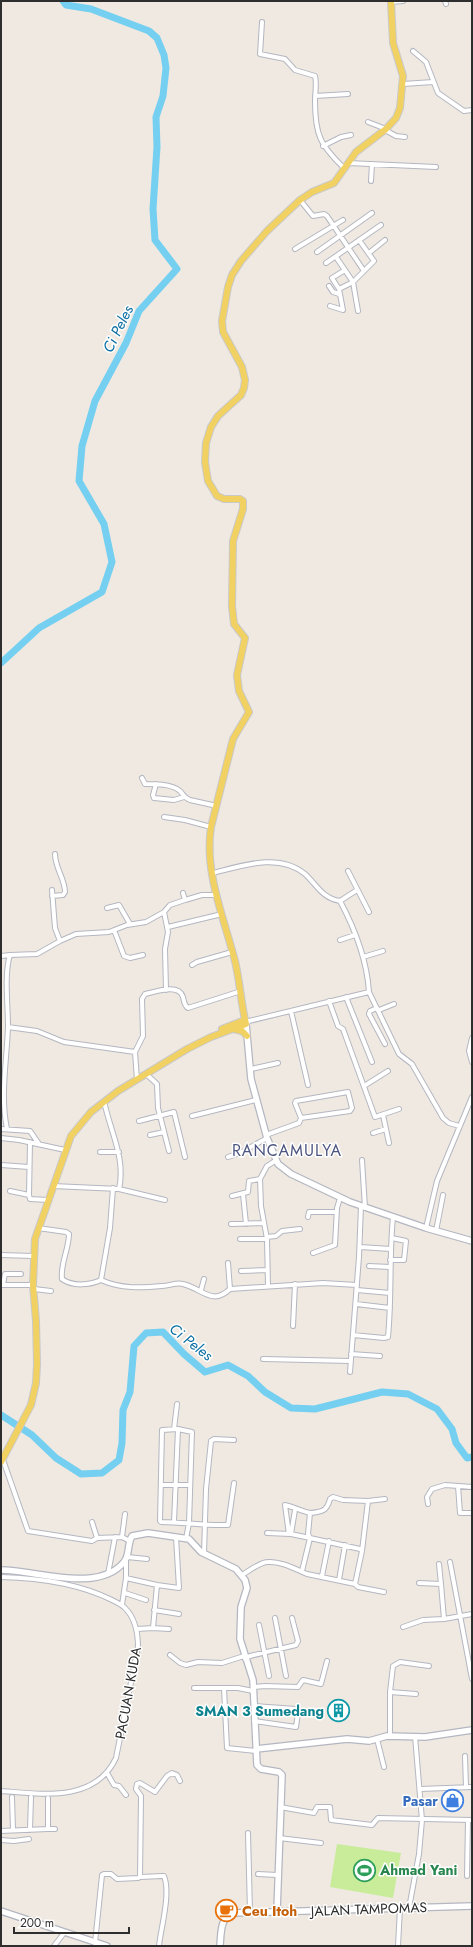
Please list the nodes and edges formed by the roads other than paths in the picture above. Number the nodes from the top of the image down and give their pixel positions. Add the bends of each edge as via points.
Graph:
1 (391, 1) edge
2 (403, 1) edge
3 (262, 22) dead end
4 (413, 51) dead end
5 (433, 82) junction
6 (402, 84) junction
7 (348, 94) dead end
8 (315, 96) junction
9 (472, 110) edge
10 (368, 122) dead end
11 (386, 130) junction
12 (351, 135) dead end
13 (405, 137) dead end
14 (323, 146) junction
15 (372, 164) junction
16 (346, 166) junction
17 (436, 167) dead end
18 (371, 181) dead end
19 (300, 200) junction
20 (372, 214) dead end
21 (343, 220) dead end
22 (381, 225) dead end
23 (333, 226) junction
24 (340, 236) junction
25 (360, 240) junction
26 (385, 240) dead end
27 (348, 248) junction
28 (295, 249) dead end
29 (318, 252) dead end
30 (369, 253) junction
31 (336, 257) junction
32 (326, 263) dead end
33 (345, 270) junction
34 (364, 271) junction
35 (352, 280) junction
36 (329, 286) dead end
37 (339, 291) junction
38 (330, 306) dead end
39 (358, 310) dead end
40 (142, 778) dead end
41 (156, 784) junction
42 (184, 797) junction
43 (217, 806) junction
44 (164, 817) dead end
45 (211, 827) junction
46 (55, 854) dead end
47 (348, 871) dead end
48 (213, 873) junction
49 (52, 890) dead end
50 (357, 890) junction
51 (183, 893) dead end
52 (216, 895) junction
53 (52, 896) junction
54 (185, 900) junction
55 (340, 901) junction
56 (107, 908) dead end
57 (164, 912) junction
58 (370, 912) dead end
59 (222, 914) junction
60 (130, 924) junction
61 (168, 927) junction
62 (114, 930) junction
63 (356, 935) junction
64 (340, 940) dead end
65 (60, 941) junction
66 (383, 951) dead end
67 (232, 952) junction
68 (144, 955) dead end
69 (1, 956) edge
70 (10, 956) junction
71 (363, 957) junction
72 (192, 965) dead end
73 (166, 990) junction
74 (241, 991) junction
75 (369, 992) junction
76 (346, 997) junction
77 (329, 1001) junction
78 (394, 1004) dead end
79 (244, 1008) junction
80 (378, 1009) junction
81 (291, 1011) junction
82 (247, 1022) junction
83 (8, 1027) junction
84 (232, 1027) junction
85 (247, 1036) junction
86 (472, 1038) edge
87 (385, 1044) dead end
88 (135, 1052) junction
89 (372, 1062) dead end
90 (472, 1062) edge
91 (278, 1063) dead end
92 (251, 1069) junction
93 (388, 1071) dead end
94 (146, 1074) junction
95 (137, 1080) junction
96 (308, 1084) dead end
97 (364, 1086) junction
98 (472, 1096) edge
99 (256, 1100) junction
100 (104, 1101) junction
101 (399, 1109) dead end
102 (383, 1115) junction
103 (160, 1116) junction
104 (192, 1116) dead end
105 (301, 1118) junction
106 (139, 1121) dead end
107 (459, 1126) junction
108 (1, 1129) edge
109 (7, 1129) junction
110 (386, 1129) junction
111 (164, 1132) junction
112 (373, 1133) dead end
113 (150, 1135) dead end
114 (266, 1136) junction
115 (1, 1138) edge
116 (30, 1142) junction
117 (390, 1143) dead end
118 (40, 1144) junction
119 (65, 1150) junction
120 (100, 1152) dead end
121 (119, 1152) junction
122 (169, 1152) dead end
123 (185, 1157) dead end
124 (228, 1157) dead end
125 (362, 1160) dead end
126 (275, 1161) junction
127 (1, 1165) edge
128 (29, 1167) junction
129 (260, 1179) junction
130 (53, 1186) junction
131 (113, 1188) junction
132 (120, 1189) junction
133 (10, 1191) dead end
134 (29, 1194) junction
135 (243, 1194) junction
136 (443, 1195) dead end
137 (232, 1196) dead end
138 (340, 1198) junction
139 (48, 1200) junction
140 (165, 1200) dead end
141 (363, 1207) junction
142 (337, 1212) junction
143 (308, 1217) dead end
144 (393, 1217) junction
145 (263, 1223) junction
146 (231, 1224) dead end
147 (246, 1224) junction
148 (38, 1228) junction
149 (426, 1228) junction
150 (300, 1230) dead end
151 (436, 1231) junction
152 (267, 1238) junction
153 (392, 1238) junction
154 (240, 1239) dead end
155 (472, 1241) edge
156 (360, 1247) junction
157 (391, 1249) junction
158 (313, 1253) dead end
159 (1, 1255) edge
160 (33, 1256) junction
161 (390, 1260) junction
162 (228, 1263) dead end
163 (368, 1266) dead end
164 (390, 1267) junction
165 (267, 1270) junction
166 (241, 1271) dead end
167 (21, 1274) dead end
168 (204, 1279) dead end
169 (101, 1280) junction
170 (295, 1284) junction
171 (2, 1285) edge
172 (268, 1285) junction
173 (357, 1285) junction
174 (33, 1287) junction
175 (230, 1288) junction
176 (201, 1290) junction
177 (357, 1290) junction
178 (51, 1291) dead end
179 (390, 1293) junction
180 (356, 1304) junction
181 (390, 1308) junction
182 (292, 1326) dead end
183 (353, 1335) junction
184 (352, 1354) junction
185 (380, 1356) dead end
186 (263, 1359) dead end
187 (351, 1361) junction
188 (350, 1372) dead end
189 (177, 1404) dead end
190 (176, 1429) junction
191 (234, 1440) dead end
192 (2, 1461) edge
193 (234, 1483) dead end
194 (161, 1485) junction
195 (175, 1485) junction
196 (189, 1486) junction
197 (458, 1486) junction
198 (472, 1487) edge
199 (385, 1499) dead end
200 (368, 1501) junction
201 (428, 1504) dead end
202 (297, 1509) junction
203 (310, 1513) junction
204 (472, 1513) edge
205 (124, 1514) dead end
206 (92, 1522) dead end
207 (174, 1522) junction
208 (189, 1523) junction
209 (205, 1524) junction
210 (266, 1533) dead end
211 (290, 1534) junction
212 (115, 1537) junction
213 (122, 1537) junction
214 (176, 1537) junction
215 (97, 1538) junction
216 (186, 1538) junction
217 (310, 1538) junction
218 (130, 1541) junction
219 (329, 1541) junction
220 (345, 1545) junction
221 (362, 1551) junction
222 (204, 1554) junction
223 (126, 1558) junction
224 (147, 1559) dead end
225 (450, 1562) dead end
226 (439, 1564) dead end
227 (1, 1570) edge
228 (302, 1571) junction
229 (108, 1574) junction
230 (242, 1575) junction
231 (322, 1576) junction
232 (1, 1577) edge
233 (126, 1578) junction
234 (339, 1580) junction
235 (419, 1583) dead end
236 (355, 1584) junction
237 (441, 1584) junction
238 (157, 1585) junction
239 (384, 1592) dead end
240 (124, 1593) junction
241 (146, 1600) dead end
242 (122, 1605) junction
243 (154, 1610) junction
244 (179, 1614) dead end
245 (472, 1614) edge
246 (461, 1617) junction
247 (275, 1618) dead end
248 (292, 1618) dead end
249 (444, 1620) junction
250 (259, 1625) dead end
251 (403, 1627) dead end
252 (153, 1628) junction
253 (137, 1629) junction
254 (169, 1629) dead end
255 (282, 1649) junction
256 (264, 1653) junction
257 (170, 1655) dead end
258 (244, 1658) junction
259 (327, 1662) dead end
260 (429, 1666) dead end
261 (269, 1676) dead end
262 (286, 1676) dead end
263 (472, 1677) edge
264 (194, 1688) dead end
265 (224, 1688) junction
266 (254, 1689) junction
267 (390, 1692) junction
268 (416, 1694) dead end
269 (254, 1706) junction
270 (254, 1721) junction
271 (472, 1730) edge
272 (390, 1736) junction
273 (415, 1736) junction
274 (377, 1739) junction
275 (256, 1750) junction
276 (465, 1756) dead end
277 (384, 1767) dead end
278 (107, 1773) junction
279 (180, 1781) dead end
280 (466, 1788) junction
281 (472, 1788) edge
282 (420, 1789) junction
283 (1, 1791) edge
284 (126, 1795) dead end
285 (12, 1797) dead end
286 (31, 1797) dead end
287 (48, 1798) dead end
288 (280, 1807) junction
289 (422, 1820) junction
290 (470, 1820) edge
291 (48, 1829) junction
292 (13, 1830) junction
293 (30, 1830) junction
294 (55, 1830) dead end
295 (1, 1831) edge
296 (248, 1833) dead end
297 (279, 1838) junction
298 (29, 1839) dead end
299 (1, 1840) edge
300 (321, 1843) dead end
301 (258, 1874) dead end
302 (277, 1876) junction
303 (467, 1876) dead end
304 (140, 1877) junction
305 (472, 1906) edge
306 (400, 1908) junction
307 (409, 1908) junction
308 (1, 1911) edge
309 (276, 1911) junction
310 (250, 1912) junction
311 (64, 1933) junction
312 (94, 1943) junction
313 (54, 1946) edge
314 (107, 1946) edge
315 (159, 1946) edge
316 (220, 1946) edge
317 (398, 1946) edge

1 - 2 street
1 - 6 main road via 392,37 403,72
3 - 8 street via 260,54 284,59 295,70 314,75
4 - 5 street via 426,62
5 - 6 street
5 - 9 street via 441,96 464,110
6 - 11 main road via 398,115
7 - 8 street
8 - 14 street via 318,133
10 - 11 street
11 - 13 street via 396,136
11 - 16 main road via 360,149
12 - 14 street
14 - 16 street
15 - 16 street
15 - 17 street
15 - 18 street
16 - 19 main road via 334,183
19 - 23 street via 313,216 324,214
19 - 43 main road via 241,260 228,287 222,321 225,338 242,367 245,380 241,395 218,416 211,427 206,443 205,462 208,482 217,496 224,499 240,499 243,503 243,511 233,541 232,606 234,624 245,638 237,675 239,691 249,712 233,740
20 - 24 street
21 - 23 street
22 - 25 street
23 - 24 street
23 - 28 street
24 - 27 street
24 - 29 street
25 - 27 street
25 - 30 street
26 - 30 street
27 - 31 street
27 - 34 street
30 - 34 street via 374,261
31 - 32 street
31 - 33 street
33 - 35 street
33 - 37 street via 332,278
34 - 35 street
35 - 37 street
35 - 39 street
36 - 37 street via 333,292
37 - 38 street via 343,310
40 - 41 street via 145,784
41 - 42 street via 179,790
41 - 42 street via 154,798 174,800
42 - 43 street
43 - 45 main road
44 - 45 street
45 - 48 main road
46 - 53 street via 65,894
47 - 50 street
48 - 52 main road
48 - 55 street via 258,863 280,863 303,873 320,891
49 - 53 street
50 - 55 street
50 - 58 street
51 - 54 street
52 - 54 street via 202,895
52 - 59 main road
53 - 65 street
54 - 57 street via 170,905
55 - 63 street
56 - 60 street via 119,904
57 - 60 street via 146,922
57 - 61 street
59 - 61 street
59 - 67 main road
60 - 62 street
61 - 73 street via 165,949
62 - 65 street via 76,934
62 - 68 street via 124,956 130,958
63 - 64 street
63 - 71 street
65 - 70 street via 37,954
66 - 71 street
67 - 72 street
67 - 74 main road
69 - 70 street
70 - 83 street via 7,980
71 - 75 street
73 - 74 street via 180,991 188,1008
73 - 88 street via 143,996 143,1036
74 - 79 main road
75 - 76 street
75 - 80 street
76 - 77 street
76 - 89 street
77 - 81 street
77 - 97 street via 338,1026 343,1029
78 - 80 street
79 - 82 main road
79 - 84 main road
80 - 87 street via 370,1011 369,1014
80 - 107 street via 399,1054 412,1064 443,1118 449,1124
81 - 82 street
81 - 96 street
82 - 84 main road
82 - 85 street
83 - 88 street via 37,1031 64,1042
83 - 109 street via 4,1064
84 - 85 main road
84 - 94 main road via 187,1049
85 - 92 street
86 - 90 street
88 - 95 street
91 - 92 street
92 - 99 street
93 - 97 street
94 - 95 main road
94 - 103 street via 157,1084
95 - 100 main road
97 - 102 street via 375,1117
98 - 107 street
99 - 104 street
99 - 114 street
100 - 119 main road via 73,1132
100 - 121 street
101 - 102 street
102 - 110 street
103 - 106 street
103 - 111 street
103 - 123 street via 174,1112
105 - 105 street via 350,1110 352,1108 348,1092 296,1101
105 - 114 street via 299,1123
107 - 149 street via 437,1182
108 - 109 street
109 - 118 street via 30,1131
110 - 112 street
110 - 117 street
111 - 113 street
111 - 122 street
114 - 124 street via 240,1153
114 - 126 street
115 - 116 street
116 - 118 street
116 - 128 street
118 - 119 street
119 - 130 main road
120 - 121 street
121 - 132 street via 122,1171
125 - 141 street
126 - 129 street via 267,1166
126 - 138 street via 291,1174
127 - 128 street
128 - 134 street
129 - 135 street via 249,1181 248,1192
129 - 145 street
130 - 131 street
130 - 139 main road
131 - 132 street
131 - 169 street via 110,1228
132 - 140 street
133 - 134 street
134 - 139 street via 30,1199
135 - 137 street
135 - 147 street
136 - 151 street
138 - 141 street
138 - 142 street
139 - 148 main road
141 - 144 street
141 - 156 street
142 - 143 street via 309,1212
142 - 158 street via 335,1245
144 - 149 street
144 - 153 street
145 - 147 street
145 - 152 street
146 - 147 street
148 - 160 main road via 34,1239
148 - 169 street via 69,1234 61,1272 64,1281 83,1285
149 - 151 street
150 - 152 street via 282,1231
151 - 155 street
152 - 154 street
152 - 165 street
153 - 157 street
153 - 161 street via 406,1241 404,1260
156 - 157 street
156 - 173 street
157 - 161 street
159 - 160 street
160 - 174 main road
161 - 164 street
162 - 175 street
163 - 164 street
164 - 179 street
165 - 166 street
165 - 172 street
167 - 171 street via 5,1274
168 - 176 street
169 - 176 street via 109,1284 136,1288 179,1284
170 - 172 street
170 - 173 street
170 - 182 street
171 - 174 street
172 - 175 street
173 - 177 street
174 - 178 street
174 - 192 main road via 36,1383 31,1405
175 - 176 street via 215,1298
177 - 179 street
177 - 180 street
179 - 181 street
180 - 181 street
180 - 183 street
181 - 183 street via 388,1337
183 - 184 street
184 - 185 street
184 - 187 street
186 - 187 street
187 - 188 street
189 - 190 street
190 - 194 street via 162,1431
190 - 195 street
190 - 196 street via 192,1432
191 - 209 street via 211,1441
192 - 215 street via 28,1531 92,1541
193 - 209 street via 228,1525
194 - 195 street
194 - 207 street via 159,1520
195 - 196 street
195 - 207 street
196 - 208 street
197 - 198 street
197 - 201 street via 446,1485 432,1489 427,1497
197 - 204 street via 461,1513
199 - 200 street
200 - 203 street via 333,1497 326,1509
200 - 221 street
202 - 203 street
202 - 211 street via 294,1510
202 - 211 street via 285,1505
203 - 217 street
205 - 213 street
206 - 215 street
207 - 208 street
208 - 209 street
208 - 216 street
209 - 222 street
210 - 211 street
211 - 217 street
212 - 213 street
212 - 215 street
212 - 229 street
213 - 218 street
214 - 216 street
214 - 218 street via 142,1534 132,1536
214 - 238 street via 177,1577 180,1587
216 - 222 street
217 - 219 street
217 - 228 street
218 - 223 street
219 - 220 street
219 - 231 street
220 - 221 street
220 - 234 street
221 - 236 street
222 - 230 street via 236,1569
223 - 224 street
223 - 229 street via 117,1569
223 - 233 street
225 - 246 street
226 - 237 street
227 - 229 street via 86,1579
228 - 230 street via 291,1566 267,1562
228 - 231 street
230 - 258 street via 247,1588 241,1607 240,1623
231 - 234 street
232 - 242 street via 77,1586
233 - 238 street
233 - 240 street
234 - 236 street
235 - 237 street
236 - 239 street via 358,1587
237 - 249 street
238 - 243 street
240 - 241 street
240 - 242 street
242 - 253 street, PACUAN KUDA via 129,1612
243 - 244 street
243 - 252 street
245 - 246 street
246 - 249 street
246 - 263 street
247 - 255 street
248 - 255 street via 297,1644
249 - 251 street via 423,1620
250 - 256 street
252 - 253 street
252 - 254 street
253 - 278 street, PACUAN KUDA via 138,1647 121,1736 116,1758
255 - 256 street
255 - 262 street
256 - 258 street
256 - 261 street
257 - 258 street via 186,1665 198,1662 222,1663
258 - 266 street
259 - 266 street via 321,1684 305,1680 298,1687 265,1686
260 - 267 street via 395,1663
264 - 265 street
265 - 266 street
265 - 275 street via 227,1748
266 - 269 street
267 - 268 street
267 - 272 street
269 - 270 street
269 - 270 street via 296,1709 298,1713 296,1727
270 - 275 street
271 - 273 street via 425,1737
272 - 273 street
272 - 274 street
273 - 282 street
274 - 275 street via 347,1739
274 - 277 street
275 - 288 street via 258,1768 281,1773
276 - 280 street
278 - 283 street, PACUAN KUDA via 85,1788 71,1793
278 - 284 street via 114,1785 119,1786
279 - 304 street via 177,1775 172,1773 155,1792 140,1783 136,1785 136,1791 141,1796
280 - 281 street
280 - 282 street
282 - 289 street
285 - 292 street
286 - 293 street
287 - 291 street
288 - 289 street via 314,1813 316,1807 330,1807 331,1820 372,1825 378,1818
288 - 297 street
289 - 290 street
289 - 307 street via 419,1854
290 - 303 street
291 - 293 street
291 - 294 street
292 - 293 street
292 - 295 street
296 - 310 street via 251,1868
297 - 300 street
297 - 302 street
298 - 299 street via 14,1842
301 - 302 street
302 - 309 street
304 - 312 street via 117,1879 111,1874 102,1875
304 - 315 street via 165,1878 166,1900
305 - 307 street, JALAN TAMPOMAS
306 - 307 street, JALAN TAMPOMAS
306 - 309 street, JALAN TAMPOMAS
306 - 317 street
308 - 311 street
309 - 310 street, JALAN TAMPOMAS
310 - 316 street, JALAN TAMPOMAS via 228,1915 224,1920
311 - 312 street
311 - 313 street
312 - 314 street

